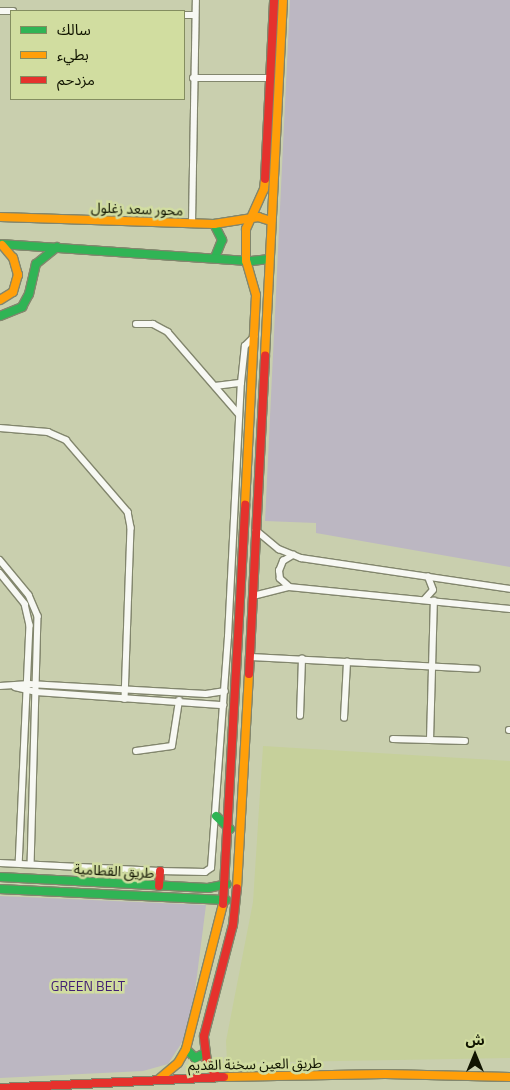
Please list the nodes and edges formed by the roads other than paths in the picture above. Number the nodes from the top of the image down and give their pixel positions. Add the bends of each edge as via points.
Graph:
1 (196, 0) edge
2 (274, 0) edge
3 (283, 0) edge
4 (185, 15) edge
5 (195, 15) junction
6 (194, 78) junction
7 (270, 78) junction
8 (0, 217) edge
9 (248, 218) junction
10 (271, 221) junction
11 (192, 223) junction
12 (214, 224) junction
13 (1, 244) edge
14 (58, 246) junction
15 (215, 257) junction
16 (270, 259) junction
17 (246, 260) junction
18 (0, 300) edge
19 (0, 316) edge
20 (136, 324) dead end
21 (254, 337) junction
22 (241, 383) junction
23 (215, 386) junction
24 (239, 414) junction
25 (0, 428) edge
26 (256, 530) junction
27 (293, 555) junction
28 (0, 560) edge
29 (11, 572) junction
30 (2, 576) edge
31 (428, 577) junction
32 (288, 587) junction
33 (510, 589) edge
34 (252, 596) junction
35 (424, 600) junction
36 (434, 602) junction
37 (510, 609) edge
38 (249, 657) junction
39 (302, 659) junction
40 (348, 662) junction
41 (432, 666) junction
42 (477, 669) dead end
43 (29, 684) junction
44 (36, 684) junction
45 (0, 686) edge
46 (15, 687) junction
47 (126, 690) junction
48 (224, 690) junction
49 (28, 692) junction
50 (36, 692) junction
51 (125, 699) junction
52 (179, 701) junction
53 (224, 705) junction
54 (300, 716) dead end
55 (344, 718) dead end
56 (393, 739) dead end
57 (430, 740) junction
58 (465, 741) dead end
59 (136, 751) dead end
60 (216, 816) junction
61 (230, 829) junction
62 (0, 863) edge
63 (19, 863) junction
64 (31, 864) junction
65 (160, 871) junction
66 (0, 877) edge
67 (227, 884) junction
68 (160, 886) junction
69 (0, 889) edge
70 (226, 900) junction
71 (186, 1049) junction
72 (205, 1053) junction
73 (217, 1077) junction
74 (510, 1077) edge
75 (158, 1079) junction
76 (0, 1088) edge

1 - 5 street
2 - 7 main road
3 - 10 main road
4 - 5 street
5 - 6 street
6 - 7 street
6 - 11 street
7 - 9 main road via 264,189
8 - 11 main road, محور سعد زغلول
9 - 10 main road, محور سعد زغلول
9 - 12 main road, محور سعد زغلول
9 - 17 main road
10 - 16 main road
11 - 12 main road, محور سعد زغلول
12 - 15 main road via 222,240
13 - 14 main road
13 - 18 main road via 13,258 18,275 13,292
14 - 15 main road
14 - 19 main road via 38,260 22,307
15 - 17 main road
16 - 17 main road
16 - 26 main road
17 - 21 main road via 256,291
20 - 23 street via 162,326
21 - 22 street via 245,346
21 - 61 main road
22 - 23 street
22 - 24 street
23 - 24 street
24 - 48 street
25 - 47 street via 48,432 66,440 128,512 132,528
26 - 27 street via 272,545
26 - 34 main road
27 - 31 street
27 - 32 street via 283,560 279,571 280,579
28 - 29 street
29 - 30 street
29 - 44 street via 29,595 38,616
30 - 43 street via 25,604 28,614
31 - 33 street
31 - 35 street via 433,590
32 - 34 street
32 - 35 street
34 - 38 main road
35 - 36 street
36 - 37 street
36 - 41 street
38 - 39 street
38 - 72 main road via 237,897 207,1018
39 - 40 street
39 - 54 street
40 - 41 street
40 - 55 street
41 - 42 street
41 - 57 street
43 - 44 street
43 - 46 street
43 - 49 street
44 - 47 street
44 - 50 street
45 - 46 street
46 - 49 street
47 - 48 street via 206,694
47 - 51 street
48 - 53 street
49 - 50 street
49 - 63 street
50 - 51 street
50 - 64 street
51 - 52 street
52 - 53 street
52 - 59 street via 172,746
53 - 60 street
56 - 57 street
57 - 58 street
60 - 61 main road
60 - 65 street via 209,871
61 - 67 main road
62 - 63 street
63 - 64 street
64 - 65 street
65 - 68 main road
66 - 68 main road, طريق القطامية
67 - 68 main road, طريق القطامية via 208,888
67 - 70 main road
69 - 70 main road, طريق القطامية
70 - 71 main road
71 - 72 main road via 195,1058
71 - 75 main road via 172,1070
72 - 73 main road
73 - 74 main road, طريق العين سخنة القديم via 385,1074
73 - 75 main road, طريق العين سخنة القديم
75 - 76 main road, طريق العين سخنة القديم

